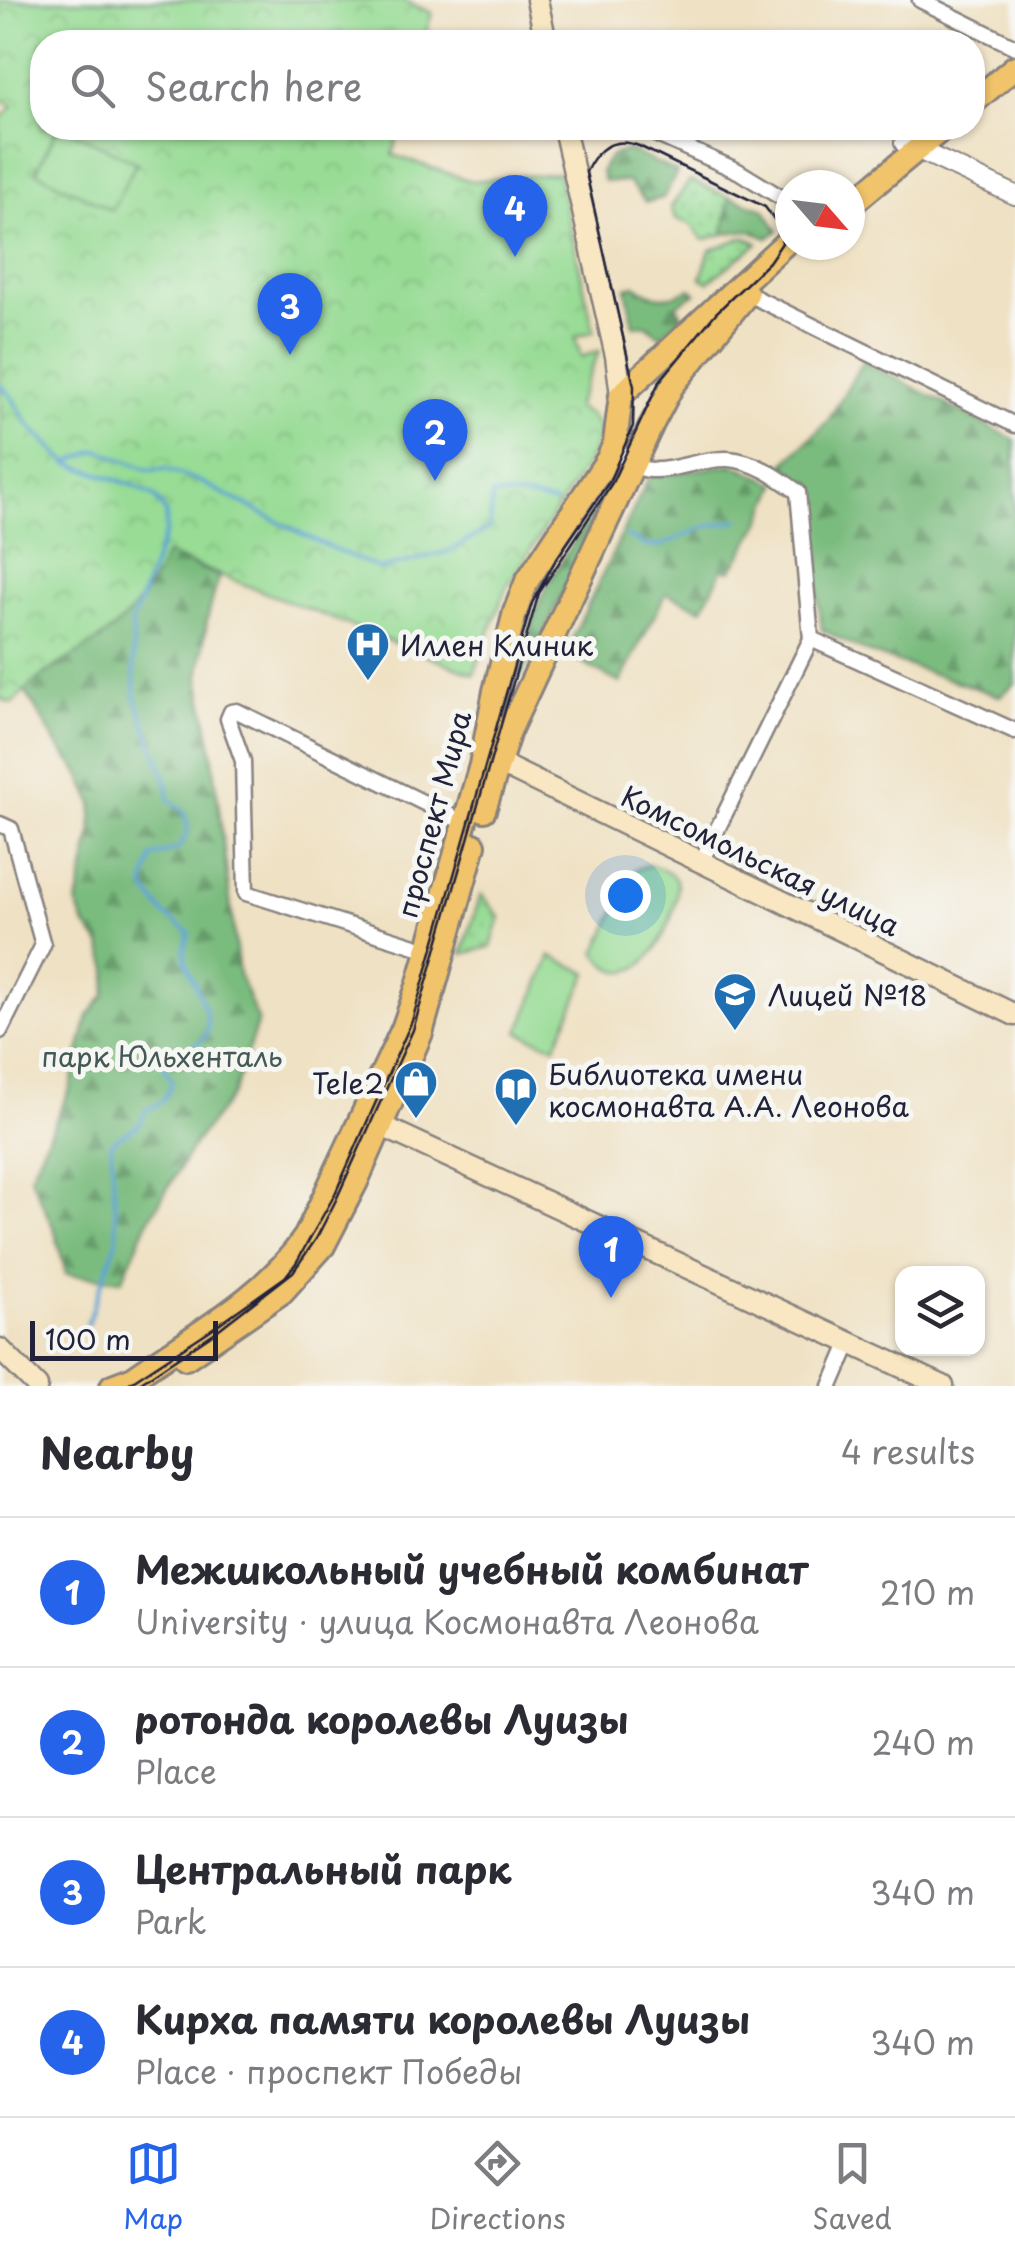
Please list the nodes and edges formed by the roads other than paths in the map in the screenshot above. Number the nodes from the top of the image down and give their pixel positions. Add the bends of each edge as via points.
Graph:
1 (538, 0) edge
2 (920, 0) edge
3 (544, 30) edge
4 (978, 30) edge
5 (985, 34) edge
6 (1015, 49) edge
7 (1015, 67) edge
8 (985, 75) edge
9 (985, 92) edge
10 (567, 140) edge
11 (573, 140) edge
12 (669, 140) edge
13 (914, 140) edge
14 (570, 155) junction
15 (865, 177) edge
16 (865, 189) edge
17 (775, 194) edge
18 (1015, 195) edge
19 (775, 253) edge
20 (785, 260) edge
21 (748, 294) junction
22 (672, 386) junction
23 (621, 394) junction
24 (1015, 425) edge
25 (615, 444) junction
26 (632, 466) junction
27 (811, 639) junction
28 (1015, 731) edge
29 (490, 759) junction
30 (465, 822) junction
31 (0, 824) edge
32 (701, 862) junction
33 (428, 950) junction
34 (1015, 1015) edge
35 (0, 1031) edge
36 (371, 1121) junction
37 (850, 1344) junction
38 (0, 1349) edge
39 (37, 1386) edge
40 (115, 1386) edge
41 (141, 1386) edge
42 (830, 1386) edge
43 (944, 1386) edge

1 - 3 main road
2 - 4 street
5 - 6 street
6 - 8 main road
7 - 9 main road
10 - 14 main road
11 - 14 street
12 - 17 street
13 - 15 main road
13 - 16 main road
13 - 18 street
14 - 23 main road
19 - 23 main road
20 - 21 main road, проспект Мира
21 - 22 main road, проспект Мира
21 - 24 street
22 - 23 main road via 648,404
22 - 26 main road, проспект Мира
23 - 25 main road, проспект Мира
25 - 26 street
25 - 29 main road, проспект Мира via 527,581 495,691
26 - 27 street via 658,470 727,459 767,469 798,492
26 - 29 main road, проспект Мира
27 - 28 street
27 - 32 street
29 - 30 main road, проспект Мира
29 - 32 main road, Комсомольская улица
29 - 36 main road, проспект Мира via 421,1033
30 - 33 main road, проспект Мира
30 - 33 street via 231,712 243,762 246,893
31 - 35 street via 11,829 43,946
32 - 34 main road, Комсомольская улица
33 - 36 main road, проспект Мира
36 - 37 main road
36 - 40 main road, проспект Мира via 293,1256 250,1295
36 - 41 main road, проспект Мира via 340,1214 300,1275 252,1315
37 - 42 street
37 - 43 main road
38 - 39 main road

